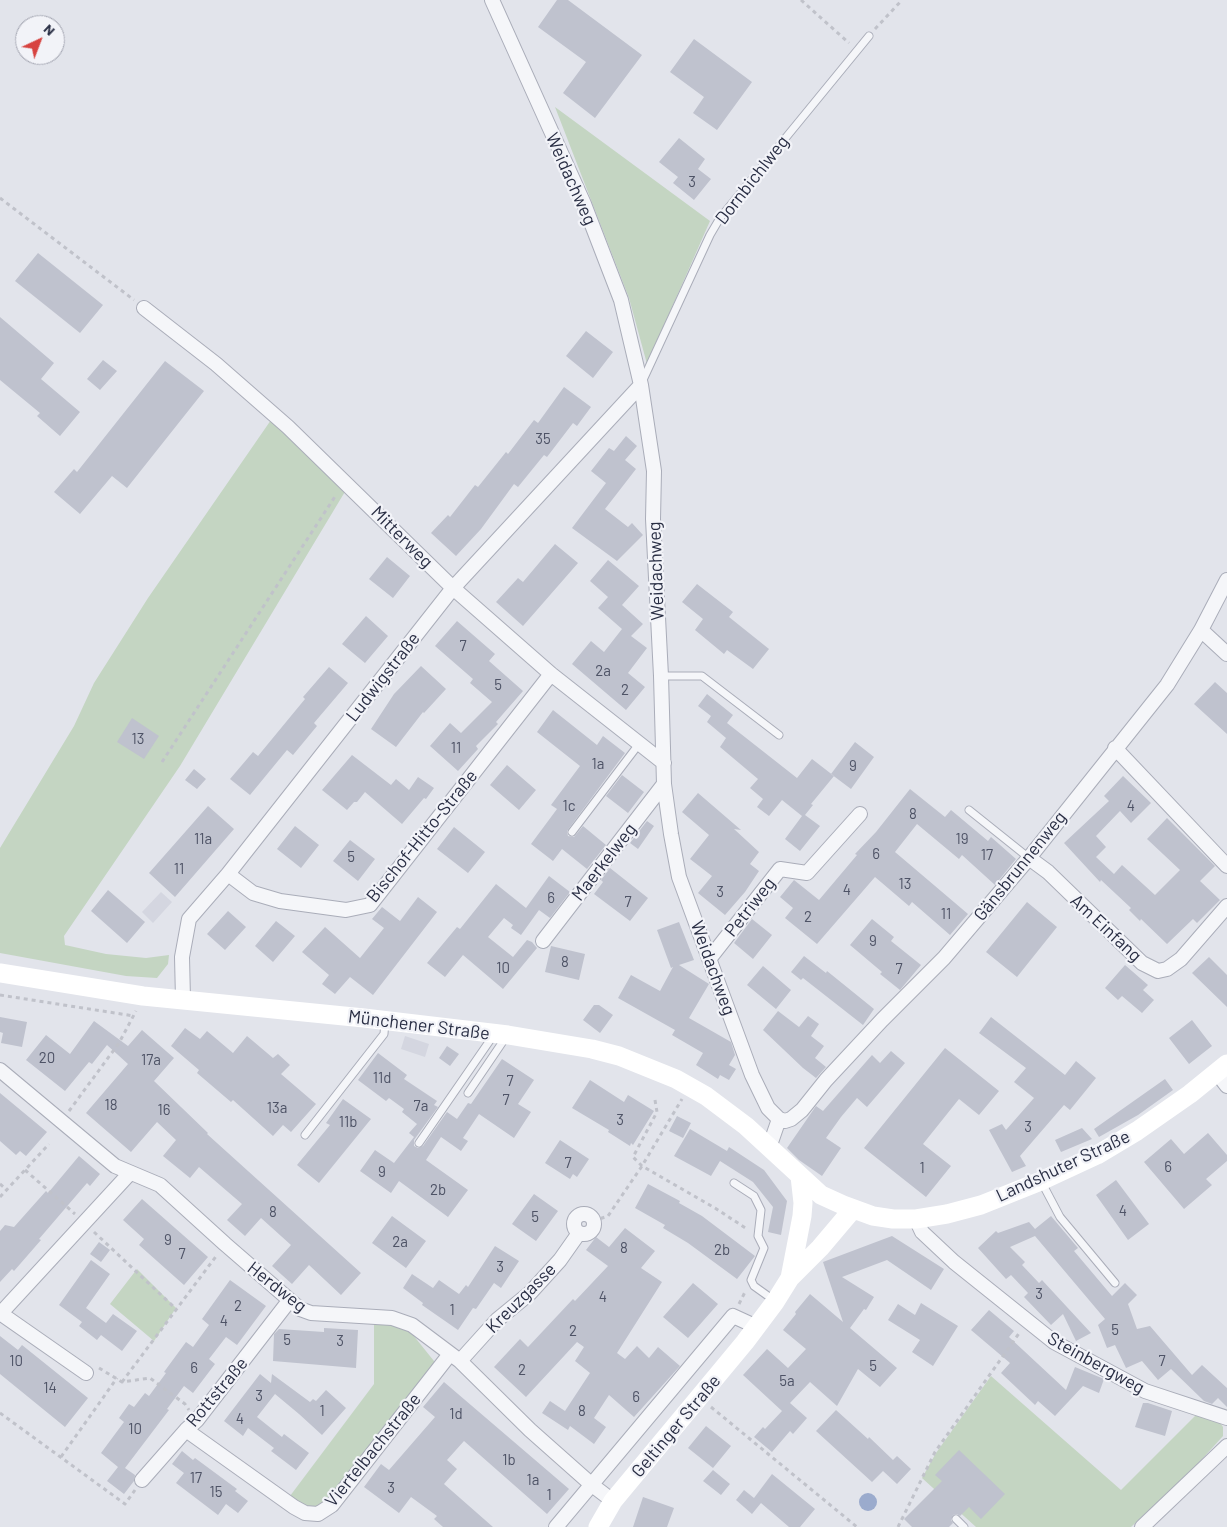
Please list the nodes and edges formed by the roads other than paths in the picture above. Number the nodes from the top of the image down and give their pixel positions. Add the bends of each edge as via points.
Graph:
1 (492, 0) edge
2 (869, 36) road end
3 (144, 308) road end
4 (641, 384) junction
5 (1227, 580) edge
6 (453, 588) junction
7 (1201, 630) junction
8 (1227, 654) edge
9 (551, 674) junction
10 (661, 676) junction
11 (779, 735) dead end
12 (639, 744) junction
13 (1115, 748) junction
14 (664, 763) junction
15 (664, 784) junction
16 (969, 810) dead end
17 (860, 814) dead end
18 (572, 832) dead end
19 (1029, 858) junction
20 (1227, 866) edge
21 (228, 874) junction
22 (1227, 906) edge
23 (543, 941) dead end
24 (710, 958) junction
25 (0, 973) edge
26 (183, 999) junction
27 (386, 1020) junction
28 (501, 1034) junction
29 (0, 1070) edge
30 (1224, 1075) edge
31 (468, 1093) dead end
32 (779, 1120) junction
33 (305, 1135) dead end
34 (419, 1142) dead end
35 (769, 1148) junction
36 (130, 1172) junction
37 (800, 1176) junction
38 (1040, 1181) junction
39 (734, 1183) dead end
40 (853, 1209) junction
41 (916, 1219) junction
42 (593, 1221) road end
43 (790, 1278) junction
44 (1115, 1283) dead end
45 (289, 1302) junction
46 (776, 1302) junction
47 (0, 1313) edge
48 (757, 1327) junction
49 (455, 1357) junction
50 (86, 1373) road end
51 (1227, 1418) edge
52 (186, 1430) junction
53 (1227, 1446) edge
54 (142, 1480) road end
55 (592, 1485) junction
56 (613, 1501) junction
57 (956, 1520) dead end
58 (556, 1527) edge
59 (598, 1527) edge
60 (964, 1527) edge
61 (1142, 1527) edge

1 - 4 street, Weidachweg via 584,204 621,300
2 - 4 lane, Dornbichlweg via 720,218
3 - 6 street, Mitterweg via 216,364 288,427
4 - 6 street, Ludwigstraße
4 - 10 street, Weidachweg via 654,471 653,519
5 - 7 street, Gänsbrunnenweg
6 - 9 street, Mitterweg
6 - 21 street, Ludwigstraße
7 - 8 street
7 - 13 street, Gänsbrunnenweg via 1167,685
9 - 12 street, Mitterweg
9 - 21 street, Bischof-Hitto-Straße via 370,905 346,910 280,901 253,893
10 - 11 lane via 702,676
10 - 14 street, Weidachweg
12 - 14 street, Mitterweg
12 - 18 lane
13 - 19 street, Gänsbrunnenweg
13 - 20 street
14 - 15 street, Weidachweg
15 - 23 street, Maerkelweg
15 - 24 street, Weidachweg via 679,877
16 - 19 lane
17 - 24 street, Petriweg via 807,873 780,869
19 - 22 street, Am Einfang via 1048,872 1142,963 1158,971 1181,959
19 - 32 street, Gänsbrunnenweg via 944,958 882,1020 802,1110 791,1119
21 - 26 street, Ludwigstraße via 189,919 182,956
24 - 32 street, Weidachweg via 752,1075 768,1108
25 - 26 main road, Münchener Straße via 114,993
26 - 27 main road, Münchener Straße
27 - 28 main road, Münchener Straße
27 - 33 lane via 384,1034
28 - 31 lane
28 - 34 lane
28 - 35 main road, Münchener Straße via 620,1056 690,1086 723,1107
29 - 36 street, Herdweg via 115,1166
30 - 38 main road, Landshuter Straße via 1137,1131
32 - 35 street
35 - 37 main road, Münchener Straße
36 - 45 street, Herdweg via 160,1185
36 - 47 street
37 - 40 main road, Landshuter Straße via 821,1195
37 - 43 main road, Geltinger Straße via 802,1216
38 - 41 main road, Landshuter Straße via 981,1205
38 - 44 lane via 1060,1217
39 - 46 lane via 754,1196 761,1210 758,1236 764,1248 751,1280 754,1286
40 - 41 main road, Landshuter Straße via 873,1216
40 - 43 main road, Geltinger Straße
41 - 51 street, Steinbergweg via 922,1232 954,1262 1054,1342 1145,1391
42 - 49 street, Kreuzgasse via 593,1229 587,1234 578,1233 560,1260 530,1293
43 - 46 main road, Geltinger Straße
45 - 49 street, Herdweg via 311,1313 392,1318 412,1324
45 - 52 street, Rottstraße
46 - 48 main road, Geltinger Straße
47 - 50 street
48 - 55 street, Geltinger Straße via 733,1316
48 - 56 main road, Geltinger Straße
49 - 52 street, Viertelbachstraße via 332,1505 318,1514 305,1513 294,1507
49 - 55 street, Herdweg
52 - 54 street, Rottstraße
53 - 61 street
55 - 56 street, Herdweg
55 - 58 street, Geltinger Straße
56 - 59 main road, Geltinger Straße
57 - 60 lane

